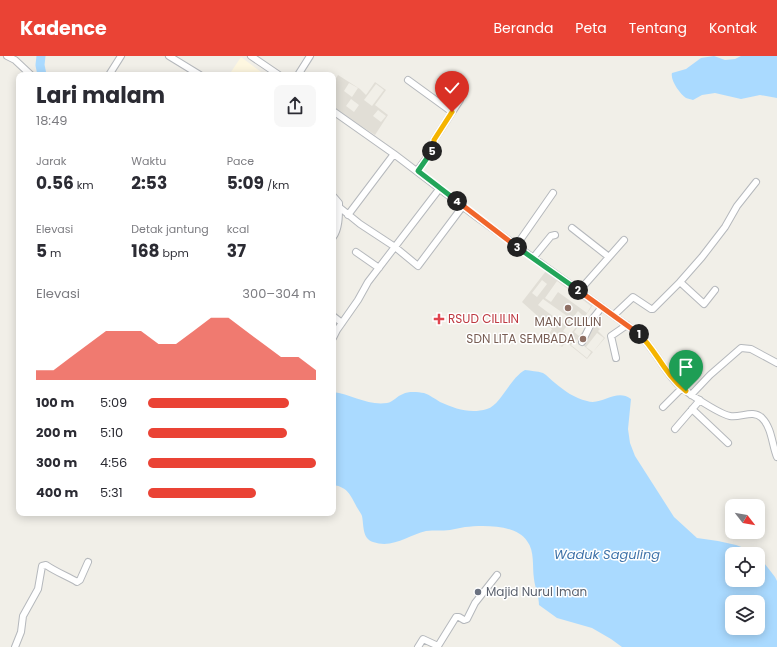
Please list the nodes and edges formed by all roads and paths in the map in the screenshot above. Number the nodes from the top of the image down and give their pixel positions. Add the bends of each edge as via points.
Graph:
1 (7, 56) edge
2 (121, 56) edge
3 (169, 56) edge
4 (251, 56) edge
5 (310, 56) edge
6 (28, 72) edge
7 (112, 72) edge
8 (195, 72) edge
9 (275, 72) edge
10 (300, 72) edge
11 (408, 80) dead end
12 (460, 100) dead end
13 (452, 112) junction
14 (336, 113) edge
15 (394, 154) junction
16 (418, 171) junction
17 (756, 182) dead end
18 (440, 188) junction
19 (553, 193) dead end
20 (336, 200) edge
21 (463, 206) junction
22 (339, 207) junction
23 (348, 215) junction
24 (572, 228) dead end
25 (336, 230) edge
26 (555, 235) dead end
27 (624, 240) dead end
28 (516, 246) junction
29 (395, 247) junction
30 (356, 252) dead end
31 (609, 257) junction
32 (532, 258) junction
33 (379, 268) junction
34 (680, 282) junction
35 (715, 290) dead end
36 (579, 291) junction
37 (602, 307) junction
38 (614, 315) junction
39 (336, 318) edge
40 (342, 323) junction
41 (627, 325) junction
42 (336, 333) edge
43 (582, 342) dead end
44 (616, 358) dead end
45 (777, 363) edge
46 (682, 388) junction
47 (690, 395) junction
48 (700, 400) junction
49 (663, 407) dead end
50 (692, 409) junction
51 (675, 429) dead end
52 (728, 443) dead end
53 (777, 457) edge
54 (88, 562) dead end
55 (497, 574) dead end
56 (15, 647) edge
57 (418, 647) edge

1 - 6 street
2 - 7 street
3 - 8 street
4 - 9 street
5 - 10 street
11 - 13 street
12 - 13 street
13 - 16 street via 434,140 433,149
14 - 15 street
15 - 16 street
15 - 23 street
16 - 18 street
17 - 34 street via 737,206 725,227
18 - 21 street
18 - 29 street
19 - 28 street
20 - 22 street
21 - 28 street
21 - 29 street via 418,266
22 - 23 street
22 - 25 street
23 - 29 street
24 - 31 street
26 - 32 street via 551,236
27 - 31 street
28 - 32 street
29 - 33 street
30 - 33 street
31 - 36 street
32 - 36 street
33 - 40 street
34 - 35 street via 704,304
34 - 38 street via 653,309 634,297
36 - 37 street
37 - 38 street
37 - 43 street via 590,322
38 - 41 street
39 - 40 street
40 - 42 street
41 - 44 street via 611,336
41 - 46 street via 644,339 667,373
45 - 47 street via 751,349 741,348
46 - 47 street
46 - 49 street
47 - 48 street
48 - 50 street
48 - 53 street via 727,415 752,413 761,417 766,422
50 - 51 street
50 - 52 street
54 - 56 street via 77,582 46,565 42,566 38,589 23,616 21,632
55 - 57 street via 466,619 456,617 438,646 423,639

